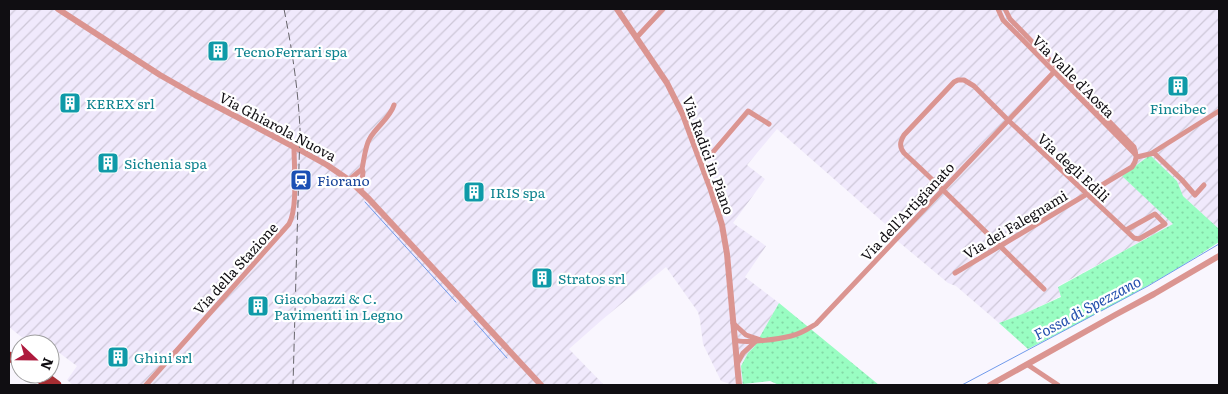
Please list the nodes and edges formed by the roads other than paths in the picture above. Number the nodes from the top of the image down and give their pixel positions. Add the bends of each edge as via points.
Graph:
1 (58, 9) edge
2 (617, 9) edge
3 (663, 9) edge
4 (998, 9) edge
5 (1005, 9) edge
6 (636, 37) junction
7 (1054, 72) junction
8 (394, 105) dead end
9 (1219, 110) edge
10 (1008, 120) junction
11 (769, 124) dead end
12 (294, 147) junction
13 (1149, 154) junction
14 (1137, 157) junction
15 (701, 162) junction
16 (362, 169) junction
17 (349, 180) junction
18 (1204, 185) dead end
19 (944, 189) junction
20 (361, 191) junction
21 (1087, 194) junction
22 (1126, 230) junction
23 (999, 246) junction
24 (1219, 256) edge
25 (955, 274) dead end
26 (1044, 289) dead end
27 (733, 323) junction
28 (746, 335) junction
29 (735, 340) junction
30 (758, 341) junction
31 (737, 364) junction
32 (1028, 365) junction
33 (146, 385) edge
34 (541, 385) edge
35 (739, 385) edge
36 (990, 385) edge
37 (1058, 385) edge

1 - 12 street, Via Ghiarola Nuova via 160,75
2 - 6 street, Via Radici in Piano
3 - 6 street
4 - 7 street, Via Valle d'Aosta via 1003,20
5 - 14 street, Via Valle d'Aosta via 1010,19 1134,147
6 - 15 street, Via Radici in Piano via 667,83
7 - 10 street, Via dell'Artigianato
7 - 14 street, Via Valle d'Aosta
8 - 16 street via 370,138
9 - 13 street
10 - 19 street, Via dell'Artigianato
10 - 19 street, Via degli Edili via 974,86 958,80 904,135 900,142 904,153
10 - 21 street, Via degli Edili
11 - 15 street via 748,111
12 - 17 street, Via Ghiarola Nuova
12 - 33 street, Via della Stazione via 294,206 289,224
13 - 14 street
13 - 18 street via 1154,153 1194,195
14 - 21 street via 1132,167
15 - 27 street, Via Radici in Piano via 723,230
16 - 17 street
16 - 20 street
17 - 20 street, Via Ghiarola Nuova
19 - 23 street
19 - 30 street, Via dell'Artigianato via 816,324 791,336
20 - 34 street, Via Ghiarola Nuova
21 - 22 street, Via degli Edili
21 - 23 street, Via dei Falegnami
22 - 22 street, Via degli Edili via 1139,239 1165,224 1155,214
23 - 25 street, Via dei Falegnami
23 - 26 street
24 - 32 street
27 - 28 street, Via dell'Artigianato
27 - 29 street, Via Radici in Piano
28 - 29 street
28 - 30 street, Via dell'Artigianato
29 - 30 street, Via dell'Artigianato
29 - 31 street, Via Radici in Piano
30 - 31 street via 743,353
31 - 35 street, Via Radici in Piano
32 - 36 street
32 - 37 street

